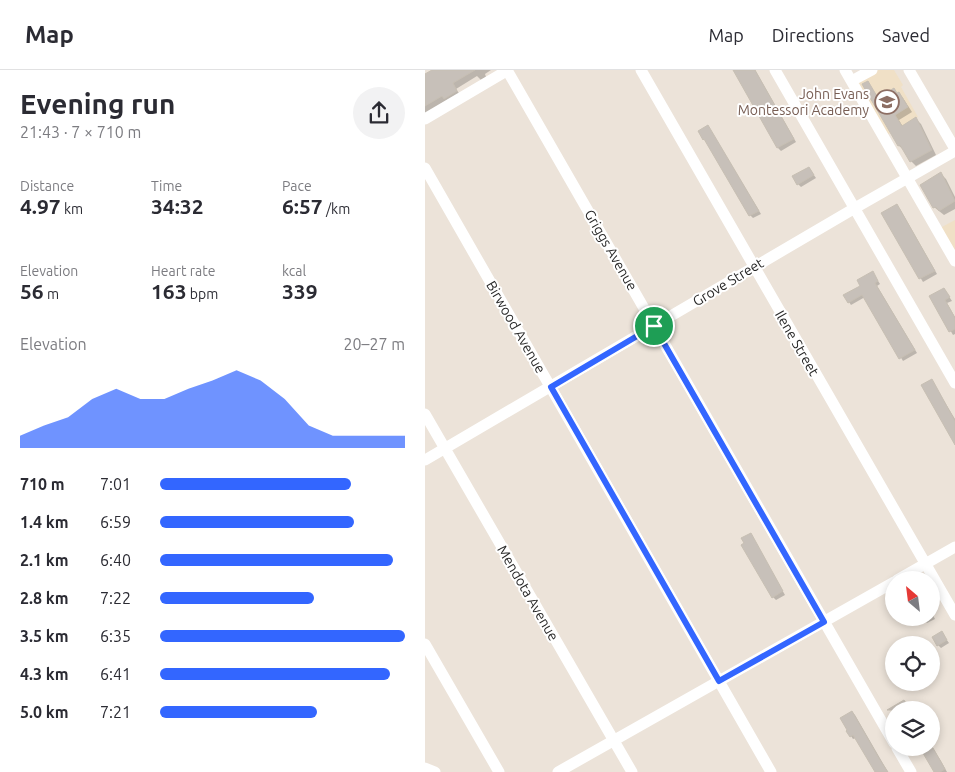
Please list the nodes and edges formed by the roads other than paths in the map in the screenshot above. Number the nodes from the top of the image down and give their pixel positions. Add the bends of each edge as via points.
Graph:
1 (507, 70) edge
2 (641, 70) edge
3 (775, 70) edge
4 (845, 70) edge
5 (872, 70) edge
6 (909, 70) edge
7 (857, 78) dead end
8 (425, 120) edge
9 (955, 150) edge
10 (425, 168) edge
11 (907, 178) junction
12 (855, 208) junction
13 (955, 262) edge
14 (754, 267) junction
15 (654, 326) junction
16 (955, 383) edge
17 (551, 387) junction
18 (425, 414) edge
19 (445, 448) junction
20 (425, 460) edge
21 (955, 547) edge
22 (925, 563) junction
23 (912, 571) edge
24 (885, 587) edge
25 (955, 615) edge
26 (824, 622) junction
27 (425, 644) edge
28 (719, 681) junction
29 (885, 727) edge
30 (614, 741) junction
31 (902, 756) edge
32 (494, 761) junction
33 (425, 768) edge
34 (435, 772) edge
35 (490, 772) edge
36 (499, 772) edge
37 (558, 772) edge
38 (632, 772) edge
39 (771, 772) edge
40 (911, 772) edge

1 - 8 street
1 - 15 street, Griggs Avenue
2 - 14 street, Ilene Street
3 - 12 street
4 - 11 street
5 - 7 street
6 - 9 street
9 - 11 street, Grove Street
10 - 17 street, Birwood Avenue
11 - 12 street, Grove Street
11 - 13 street
12 - 14 street, Grove Street
12 - 16 street
14 - 15 street, Grove Street
14 - 22 street, Ilene Street
15 - 17 street, Grove Street
15 - 26 street, Griggs Avenue
17 - 19 street, Grove Street
17 - 28 street, Birwood Avenue
18 - 19 street, Mendota Avenue
19 - 20 street, Grove Street
19 - 30 street, Mendota Avenue
21 - 22 street
22 - 23 street
22 - 25 street, Ilene Street
24 - 26 street
26 - 28 street
26 - 29 street, Griggs Avenue
27 - 32 street
28 - 30 street
28 - 39 street, Birwood Avenue
30 - 37 street
30 - 38 street, Mendota Avenue
31 - 40 street
32 - 35 street
32 - 36 street
33 - 34 street

